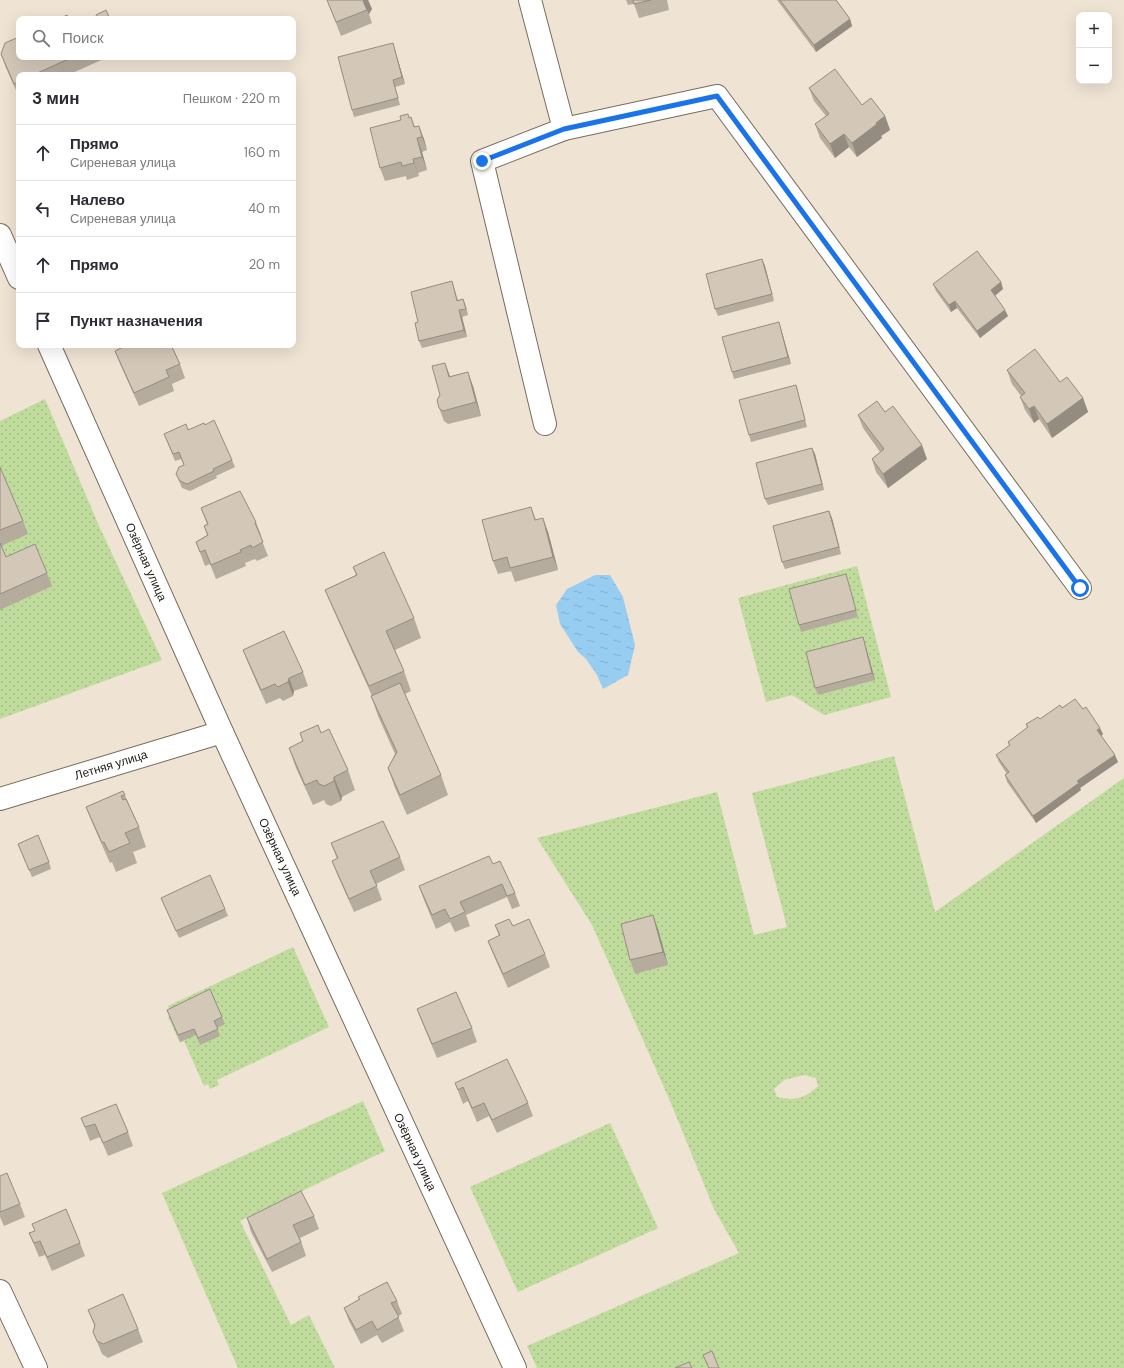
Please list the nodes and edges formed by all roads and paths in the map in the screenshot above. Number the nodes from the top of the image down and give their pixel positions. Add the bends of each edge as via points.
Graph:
1 (530, 0) edge
2 (564, 129) junction
3 (0, 235) edge
4 (16, 271) edge
5 (50, 348) edge
6 (544, 424) dead end
7 (1080, 588) dead end
8 (222, 732) junction
9 (0, 799) edge
10 (0, 1291) edge
11 (36, 1368) edge
12 (515, 1368) edge

1 - 2 street
2 - 6 street via 482,161
2 - 7 street via 717,96
3 - 4 street
5 - 8 street, Озёрная улица
8 - 9 street, Летняя улица
8 - 12 street, Озёрная улица
10 - 11 street

